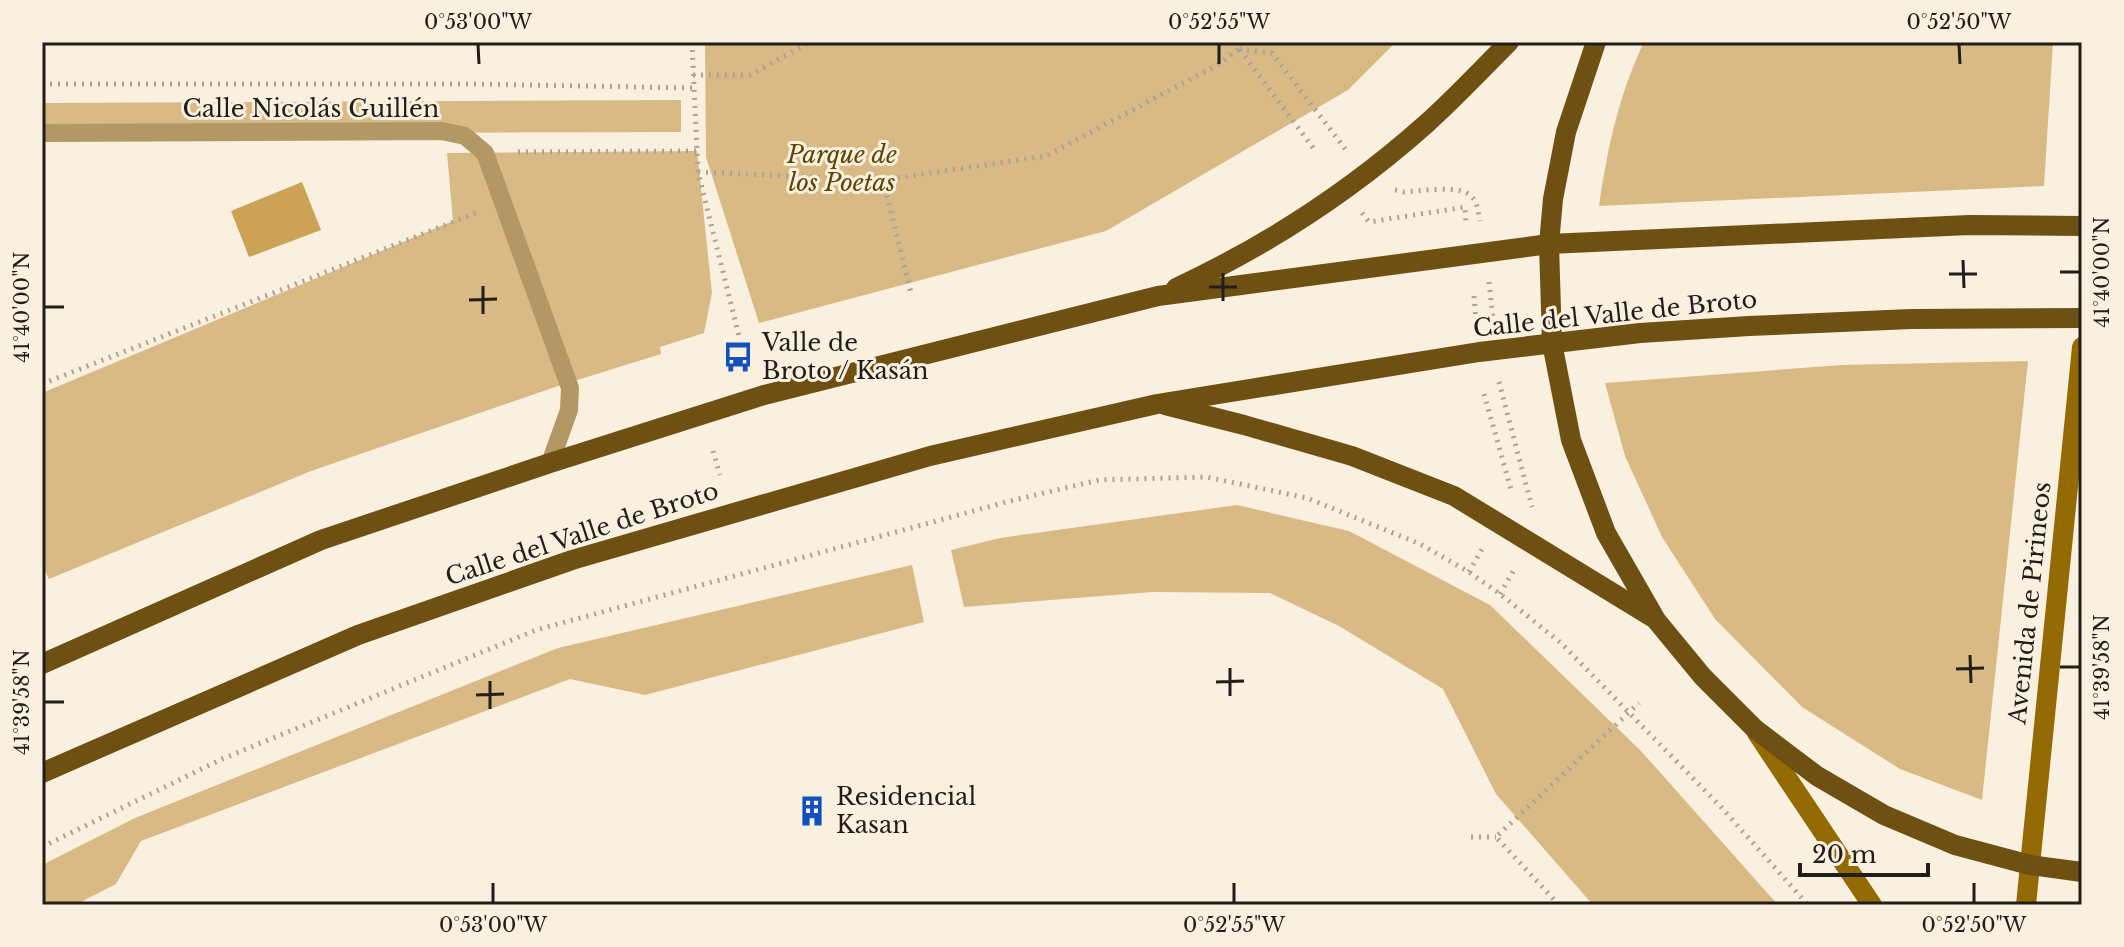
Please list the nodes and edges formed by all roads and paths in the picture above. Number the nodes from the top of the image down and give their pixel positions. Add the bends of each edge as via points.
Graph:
1 (692, 42) edge
2 (810, 42) edge
3 (1509, 42) edge
4 (1596, 42) edge
5 (1239, 45) edge
6 (693, 75) junction
7 (42, 84) edge
8 (694, 88) junction
9 (42, 133) edge
10 (1314, 149) dead end
11 (698, 172) junction
12 (883, 180) junction
13 (503, 204) junction
14 (1362, 212) dead end
15 (2082, 226) edge
16 (1467, 229) dead end
17 (1549, 244) junction
18 (911, 293) dead end
19 (1158, 296) junction
20 (1474, 296) dead end
21 (2082, 318) edge
22 (1476, 321) dead end
23 (739, 336) dead end
24 (1552, 343) junction
25 (2082, 347) edge
26 (42, 384) edge
27 (1484, 394) dead end
28 (1157, 404) junction
29 (713, 451) dead end
30 (550, 463) junction
31 (720, 475) dead end
32 (1514, 500) dead end
33 (1485, 545) dead end
34 (1469, 572) junction
35 (1656, 620) junction
36 (42, 664) edge
37 (1639, 703) dead end
38 (1629, 712) junction
39 (1755, 729) junction
40 (42, 773) edge
41 (1471, 837) dead end
42 (1496, 837) junction
43 (42, 847) edge
44 (2030, 865) junction
45 (2082, 872) edge
46 (1559, 905) edge
47 (1808, 905) edge
48 (1872, 905) edge
49 (2026, 905) edge

1 - 6 path
2 - 6 path via 750,75
3 - 19 main road via 1426,124 1344,189 1246,252
4 - 17 main road via 1566,132
5 - 10 path
5 - 12 path via 1219,64 1046,156
6 - 8 path
7 - 8 path, Calle Nicolás Guillén
8 - 11 path
9 - 13 lane, Calle Nicolás Guillén via 442,131 465,136 485,153
11 - 12 path
11 - 23 path
12 - 18 path
13 - 26 path
13 - 30 lane, Calle Nicolás Guillén via 570,388 569,410
14 - 16 path via 1369,222 1465,207
15 - 17 main road via 1969,225
17 - 19 main road
17 - 24 main road
19 - 30 main road via 764,395
20 - 22 path
21 - 24 main road, Calle del Valle de Broto via 1763,325
24 - 28 main road, Calle del Valle de Broto
24 - 35 main road via 1581,468 1606,533
25 - 44 main road, Avenida de Pirineos
27 - 32 path
28 - 35 main road, Calle del Valle de Broto via 1352,456 1454,496
28 - 40 main road, Calle del Valle de Broto via 930,456 572,560 358,635
29 - 31 path
30 - 36 main road via 321,540
33 - 34 path
34 - 38 path via 1561,643
34 - 43 path via 1420,544 1307,498 1206,477 1099,480 536,630 222,759
35 - 39 main road
37 - 38 path
38 - 42 path
38 - 47 path
39 - 44 main road via 1817,776 1884,815 1955,845
39 - 48 main road
41 - 42 path
42 - 46 path
44 - 45 main road
44 - 49 main road, Avenida de Pirineos

